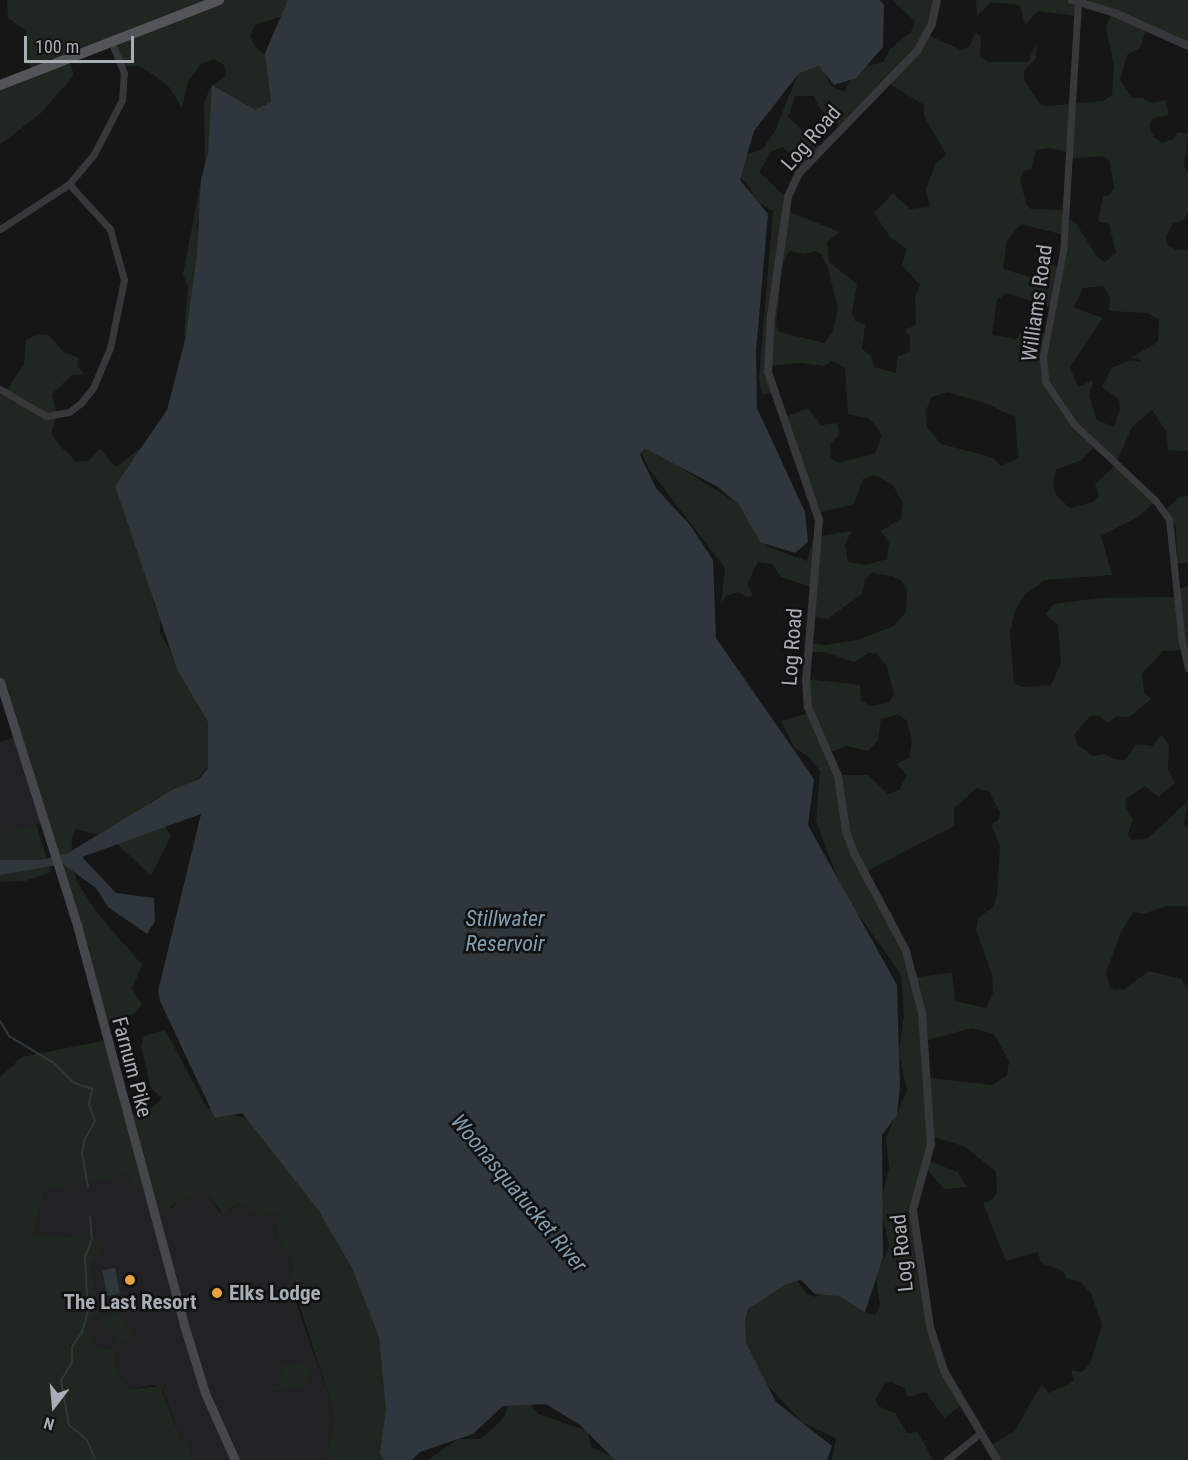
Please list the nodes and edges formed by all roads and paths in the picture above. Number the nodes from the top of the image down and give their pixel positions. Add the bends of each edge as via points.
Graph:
1 (219, 0) edge
2 (938, 0) edge
3 (1075, 1) edge
4 (112, 43) junction
5 (1188, 46) edge
6 (0, 85) edge
7 (69, 184) junction
8 (0, 230) edge
9 (0, 389) edge
10 (1188, 668) edge
11 (0, 682) edge
12 (979, 1434) junction
13 (235, 1460) edge
14 (947, 1460) edge
15 (997, 1460) edge

1 - 4 main road
2 - 12 street, Log Road via 932,24 917,51 813,158 788,197 771,316 768,372 819,520 806,680 808,707 838,776 846,831 854,853 906,951 922,1013 930,1144 913,1210 920,1279 944,1371
3 - 5 street via 1149,26
3 - 10 street, Williams Road via 1063,251 1043,357 1045,381 1074,424 1155,500 1169,519
4 - 6 main road
4 - 7 street via 124,73 122,100 94,154
7 - 8 street
7 - 9 street via 110,229 122,265 122,302 110,348 90,394 69,412 39,414
11 - 13 main road, Farnum Pike via 55,852 184,1325 209,1403
12 - 14 street
12 - 15 street, Log Road

